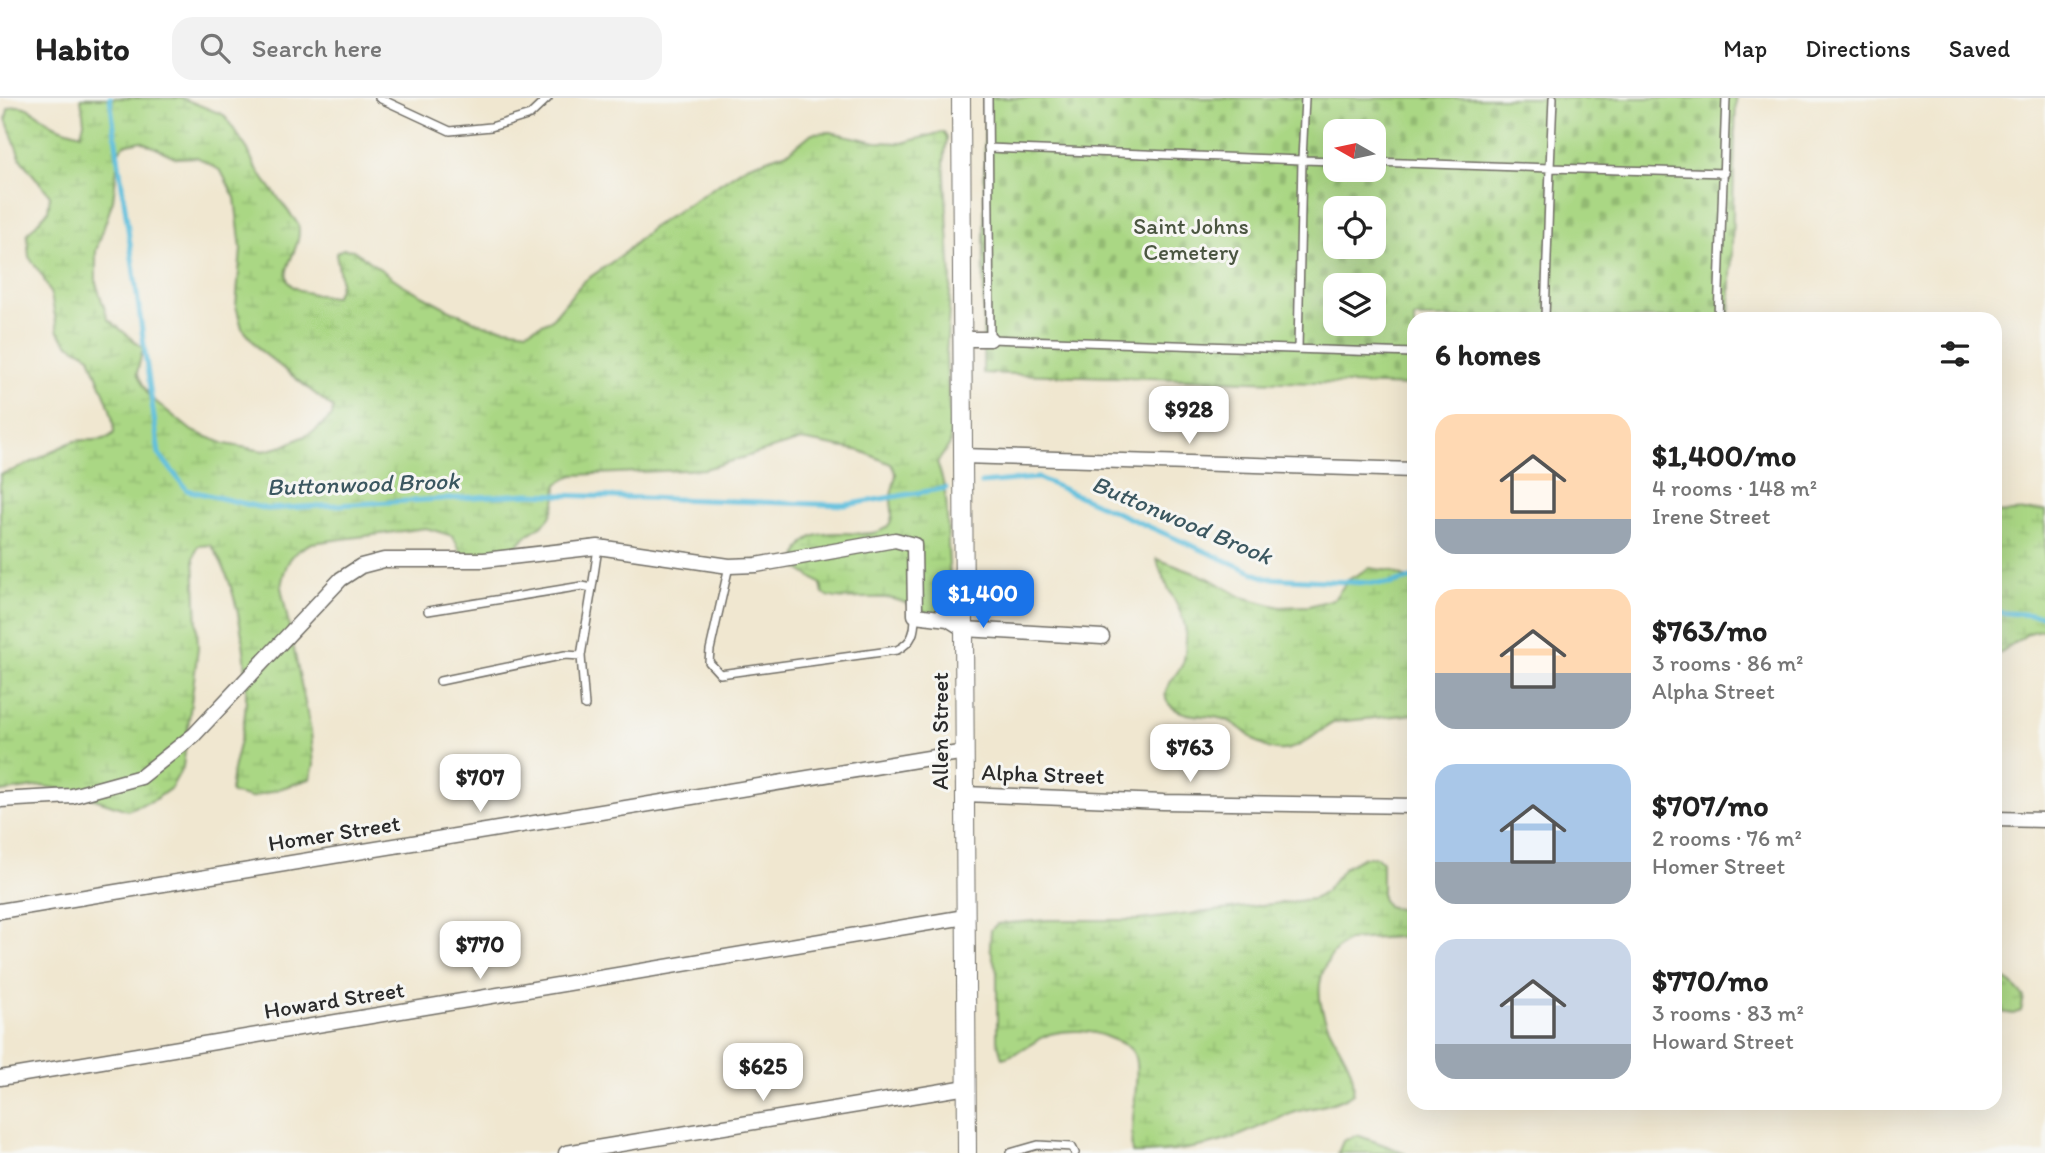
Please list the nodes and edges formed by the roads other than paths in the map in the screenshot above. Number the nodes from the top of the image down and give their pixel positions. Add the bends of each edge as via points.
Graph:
1 (379, 98) edge
2 (548, 98) edge
3 (961, 98) edge
4 (988, 98) edge
5 (1305, 98) edge
6 (1553, 98) edge
7 (1726, 98) edge
8 (988, 148) junction
9 (1302, 160) junction
10 (1323, 161) edge
11 (1386, 162) edge
12 (1550, 168) junction
13 (1725, 173) junction
14 (1545, 312) edge
15 (1718, 312) edge
16 (962, 339) junction
17 (990, 339) junction
18 (1298, 349) junction
19 (1407, 353) edge
20 (963, 456) junction
21 (1407, 470) edge
22 (598, 547) junction
23 (729, 566) junction
24 (592, 588) junction
25 (428, 611) dead end
26 (915, 615) junction
27 (964, 629) junction
28 (1102, 637) dead end
29 (581, 656) junction
30 (440, 681) dead end
31 (585, 706) dead end
32 (965, 752) junction
33 (965, 794) junction
34 (0, 800) edge
35 (1407, 806) edge
36 (2002, 819) edge
37 (2045, 820) edge
38 (0, 911) edge
39 (965, 918) junction
40 (0, 1079) edge
41 (967, 1087) junction
42 (566, 1153) edge
43 (967, 1153) edge
44 (1010, 1153) edge
45 (1074, 1153) edge

1 - 2 lane via 450,131 491,127 530,115
3 - 16 street, Allen Street
4 - 8 lane
5 - 9 lane
6 - 12 lane
7 - 13 lane
8 - 9 lane
8 - 17 lane
9 - 10 lane
9 - 18 lane
11 - 12 lane
12 - 13 lane
12 - 14 lane
13 - 15 lane
16 - 17 street
16 - 20 street, Allen Street
17 - 18 lane
18 - 19 lane
20 - 21 street
20 - 27 street, Allen Street
22 - 23 street
22 - 24 lane
22 - 34 street via 484,560 384,559 361,566 317,601 194,735 141,777 72,796
23 - 26 street via 895,540 914,545
23 - 26 lane via 710,650 709,662 720,674 897,650 915,632
24 - 25 lane
24 - 29 lane
26 - 27 street via 948,619
27 - 28 street
27 - 32 street, Allen Street
29 - 30 lane via 565,655
29 - 31 lane
32 - 33 street, Allen Street
32 - 38 street, Homer Street
33 - 35 street, Alpha Street
33 - 39 street, Allen Street
36 - 37 street
39 - 40 street, Howard Street
39 - 41 street, Allen Street
41 - 42 street
41 - 43 street, Allen Street
44 - 45 lane via 1038,1145 1072,1147

